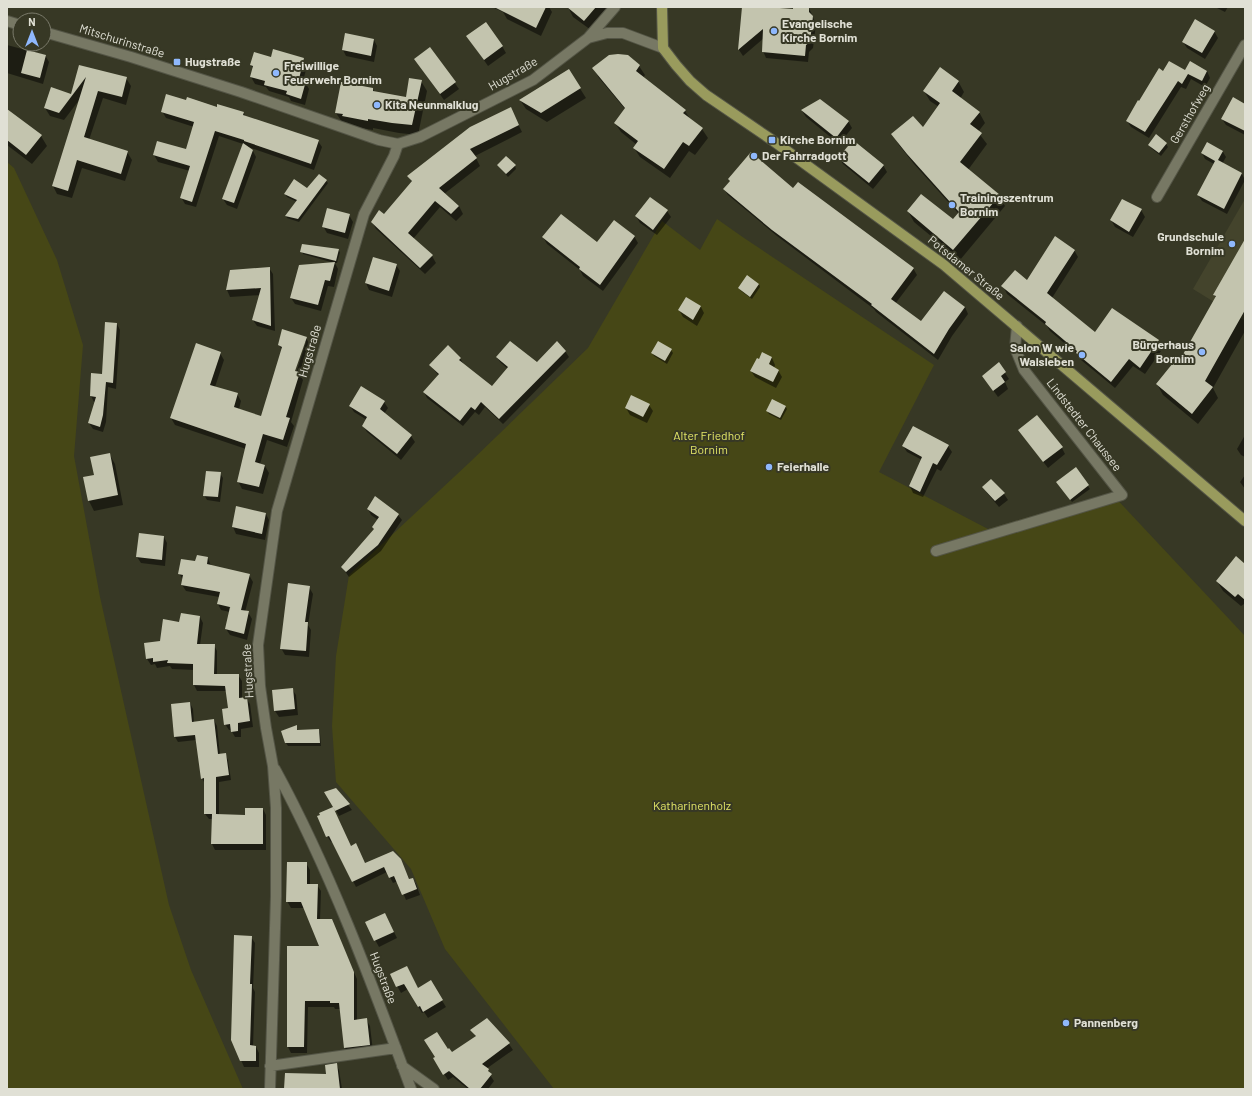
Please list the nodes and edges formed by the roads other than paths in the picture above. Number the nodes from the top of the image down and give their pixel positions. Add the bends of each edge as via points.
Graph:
1 (615, 7) edge
2 (662, 7) edge
3 (52, 34) edge
4 (588, 38) junction
5 (1245, 44) edge
6 (663, 48) junction
7 (398, 144) junction
8 (1157, 197) dead end
9 (1017, 326) junction
10 (1245, 521) edge
11 (936, 551) dead end
12 (273, 766) junction
13 (396, 1048) junction
14 (270, 1066) junction
15 (402, 1066) junction
16 (270, 1089) edge
17 (410, 1089) edge
18 (434, 1089) edge

1 - 4 street
2 - 6 main road
3 - 7 street, Mitschurinstraße via 241,92 379,140
4 - 6 street via 607,33 623,33
4 - 7 street, Hugstraße via 533,80 420,137
5 - 8 street, Gersthofweg
6 - 9 main road, Potsdamer Straße via 680,71 706,95 944,265
7 - 12 street, Hugstraße via 364,214 277,511 258,645 260,686
9 - 10 main road, Potsdamer Straße
9 - 11 street, Lindstedter Chaussee via 1015,348 1024,370 1122,495
12 - 13 street, Hugstraße via 295,807 335,896
12 - 14 street, Hugstraße via 276,889
13 - 14 street
13 - 15 street, Hugstraße
14 - 16 street, Hugstraße
15 - 17 street, Hugstraße
15 - 18 street

